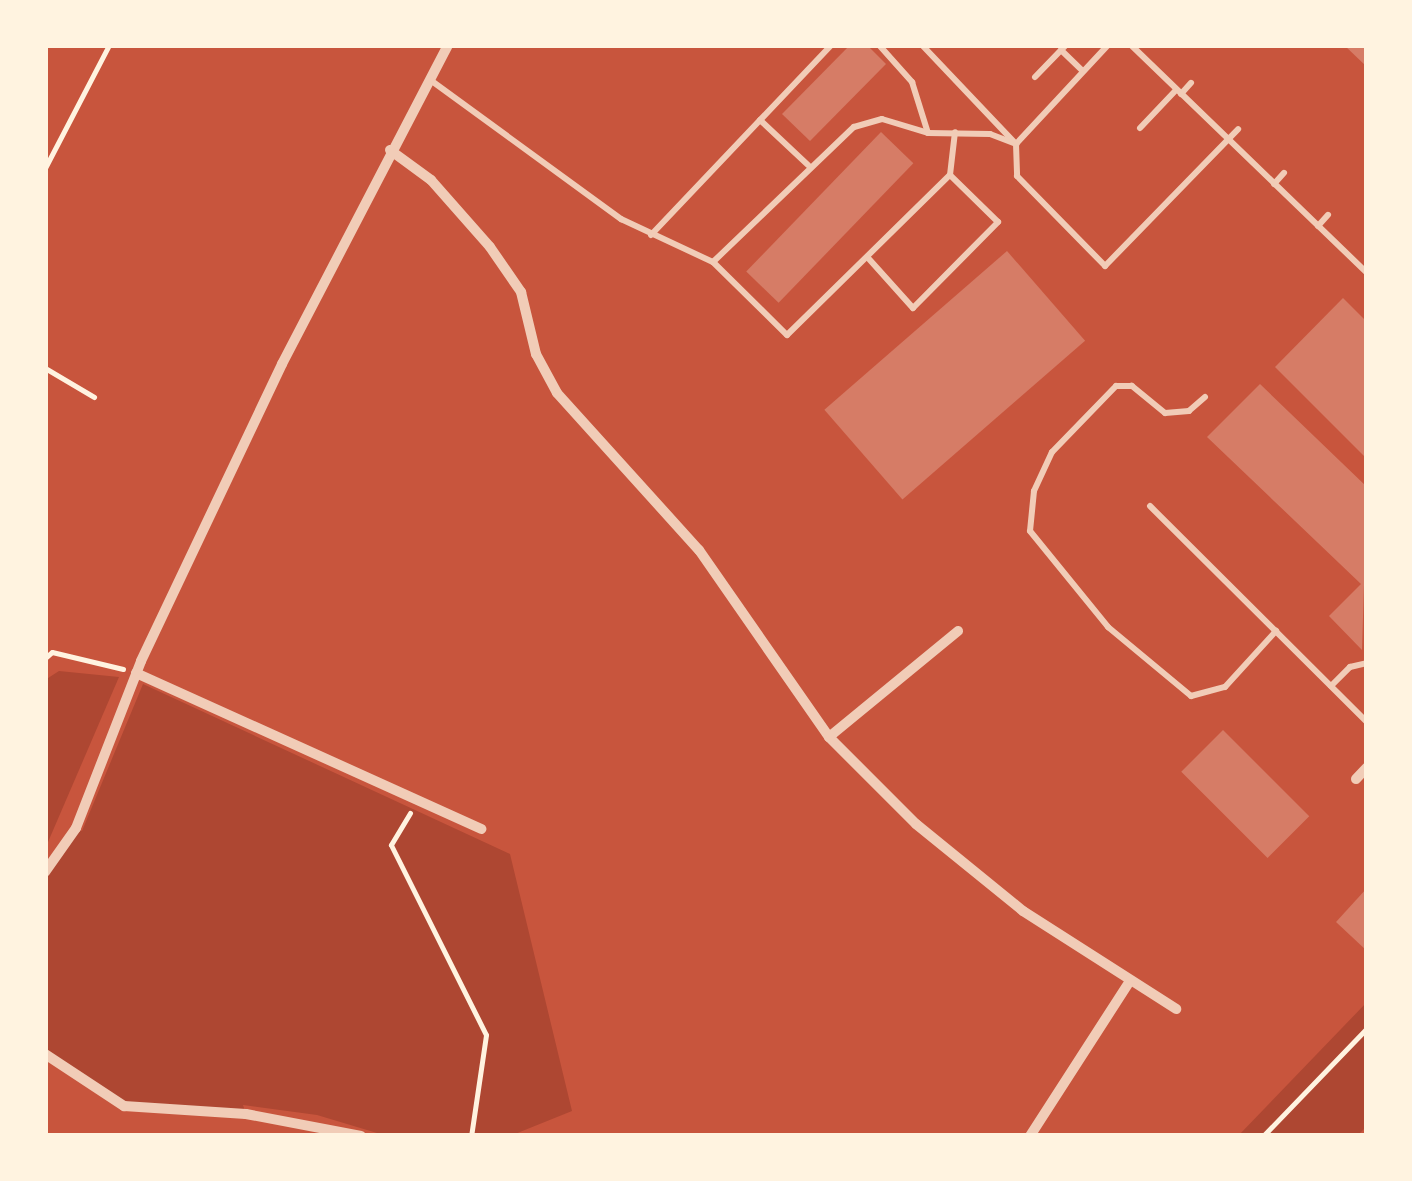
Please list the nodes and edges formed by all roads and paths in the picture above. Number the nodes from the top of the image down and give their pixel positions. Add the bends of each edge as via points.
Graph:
1 (109, 45) edge
2 (448, 45) edge
3 (831, 45) edge
4 (879, 45) edge
5 (922, 45) edge
6 (1108, 45) edge
7 (1131, 45) edge
8 (1064, 48) edge
9 (1083, 70) junction
10 (1035, 77) dead end
11 (430, 79) junction
12 (1191, 83) dead end
13 (1178, 92) junction
14 (760, 120) junction
15 (1140, 128) dead end
16 (1238, 128) dead end
17 (955, 132) junction
18 (928, 133) junction
19 (1228, 140) junction
20 (1016, 144) junction
21 (390, 150) junction
22 (808, 165) junction
23 (45, 168) edge
24 (1284, 172) dead end
25 (950, 174) junction
26 (1274, 184) junction
27 (1328, 215) dead end
28 (1318, 226) junction
29 (652, 235) junction
30 (869, 260) junction
31 (714, 262) junction
32 (1366, 269) edge
33 (45, 368) edge
34 (1205, 397) dead end
35 (94, 398) dead end
36 (1150, 506) dead end
37 (958, 631) dead end
38 (1276, 631) junction
39 (45, 658) edge
40 (1367, 663) edge
41 (136, 673) junction
42 (1331, 686) junction
43 (1367, 722) edge
44 (828, 737) junction
45 (1367, 767) edge
46 (1356, 779) dead end
47 (417, 800) junction
48 (481, 829) dead end
49 (45, 872) edge
50 (1130, 982) junction
51 (1176, 1009) dead end
52 (1367, 1028) edge
53 (45, 1054) edge
54 (361, 1136) edge
55 (471, 1136) edge
56 (1030, 1136) edge
57 (1263, 1136) edge

1 - 23 path
2 - 11 street
3 - 14 lane
4 - 18 lane via 912,82
5 - 20 lane
6 - 9 lane
7 - 13 lane
8 - 9 lane
8 - 10 lane
9 - 20 lane
11 - 21 street
11 - 29 lane via 501,136
12 - 13 lane
13 - 15 lane
13 - 19 lane
14 - 22 lane
14 - 29 lane
16 - 19 lane
17 - 18 lane
17 - 20 lane
17 - 25 lane
18 - 22 lane via 882,120 854,128
19 - 20 lane via 1105,266 1016,176
19 - 26 lane
21 - 41 street
21 - 44 street via 430,180 490,247 521,292 536,354 557,393 699,550
22 - 31 lane
24 - 26 lane
25 - 30 lane
25 - 30 lane via 998,222 913,308
26 - 28 lane
27 - 28 lane
28 - 32 lane
29 - 31 lane
30 - 31 lane via 787,335
33 - 35 path
34 - 38 lane via 1190,412 1165,412 1132,386 1116,386 1052,452 1034,491 1030,531 1108,627 1156,674 1191,696 1240,675
36 - 38 lane
37 - 44 street
38 - 42 lane
39 - 41 path via 52,652
40 - 42 lane via 1350,667
41 - 47 street
41 - 49 street via 76,828
42 - 43 lane
44 - 50 street via 916,824 1008,899
45 - 46 street
47 - 48 street
47 - 55 path via 392,845 486,1035
50 - 51 street
50 - 56 street
52 - 57 path
53 - 54 street via 124,1106 246,1114

